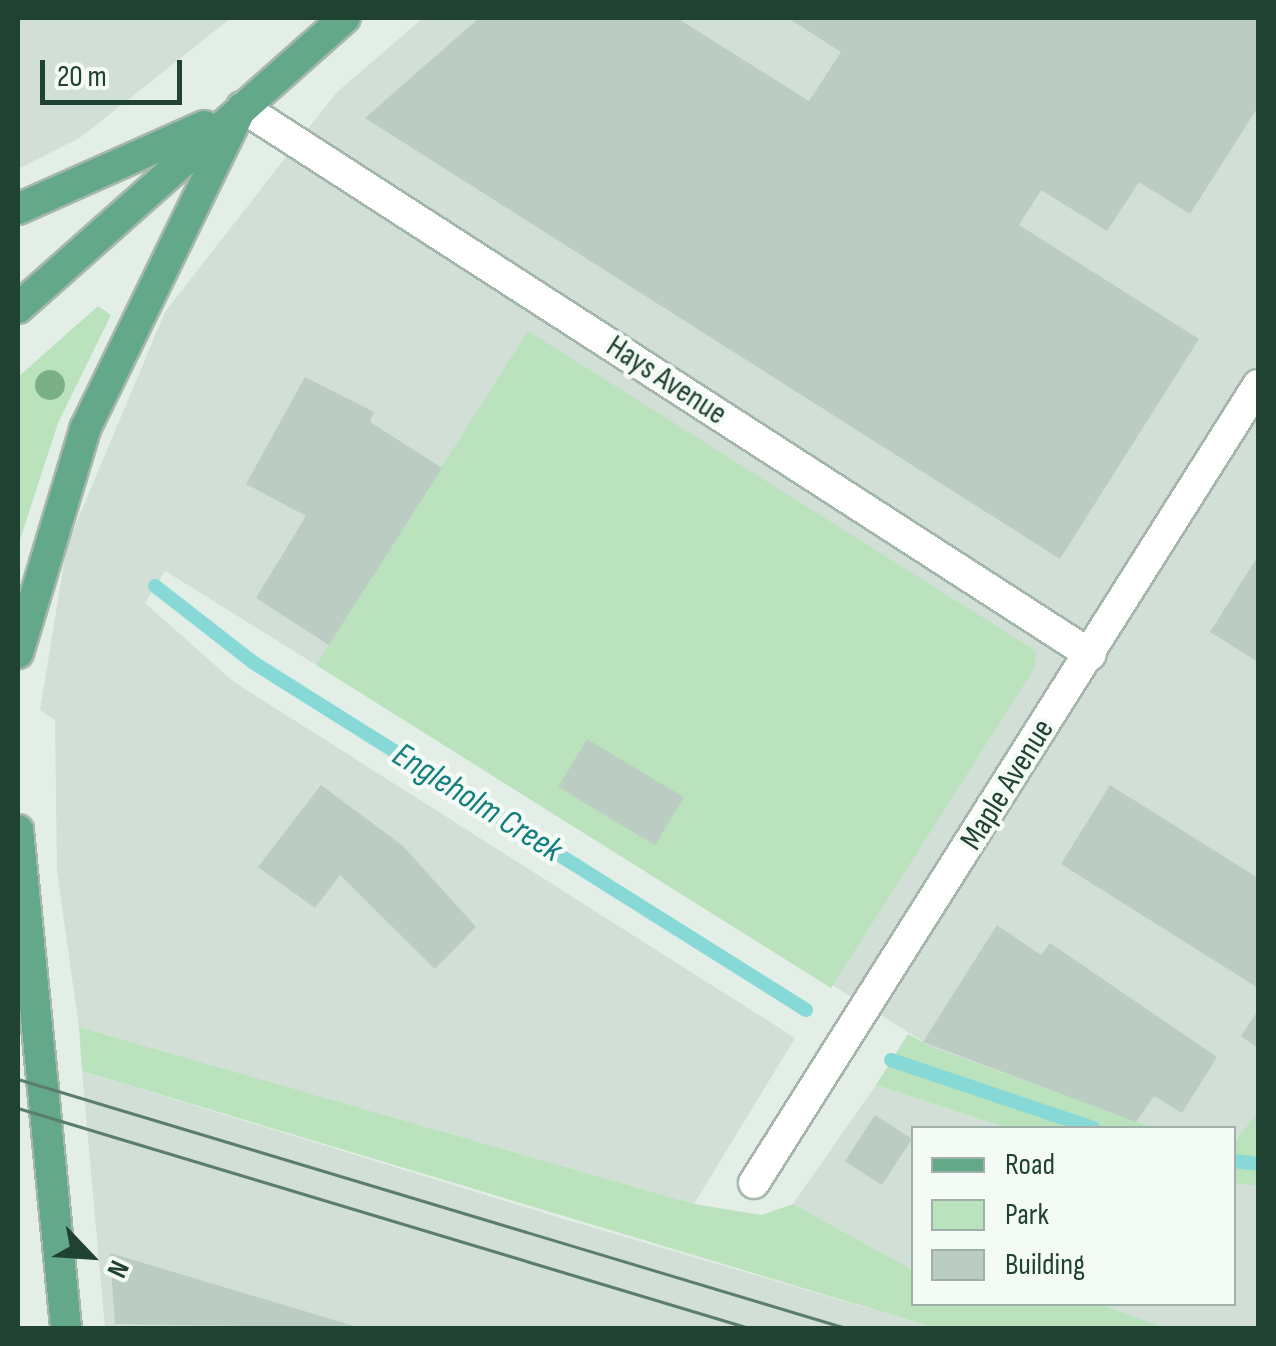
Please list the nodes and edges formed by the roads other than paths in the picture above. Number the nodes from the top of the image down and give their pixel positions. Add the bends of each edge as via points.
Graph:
1 (345, 18) edge
2 (242, 107) junction
3 (18, 209) edge
4 (18, 308) edge
5 (1258, 386) edge
6 (18, 654) edge
7 (1091, 655) junction
8 (18, 830) edge
9 (754, 1183) dead end
10 (66, 1328) edge

1 - 2 main road
2 - 3 main road
2 - 4 main road
2 - 6 main road via 85,429
2 - 7 street, Hays Avenue
5 - 7 street, Maple Avenue
7 - 9 street, Maple Avenue
8 - 10 main road

